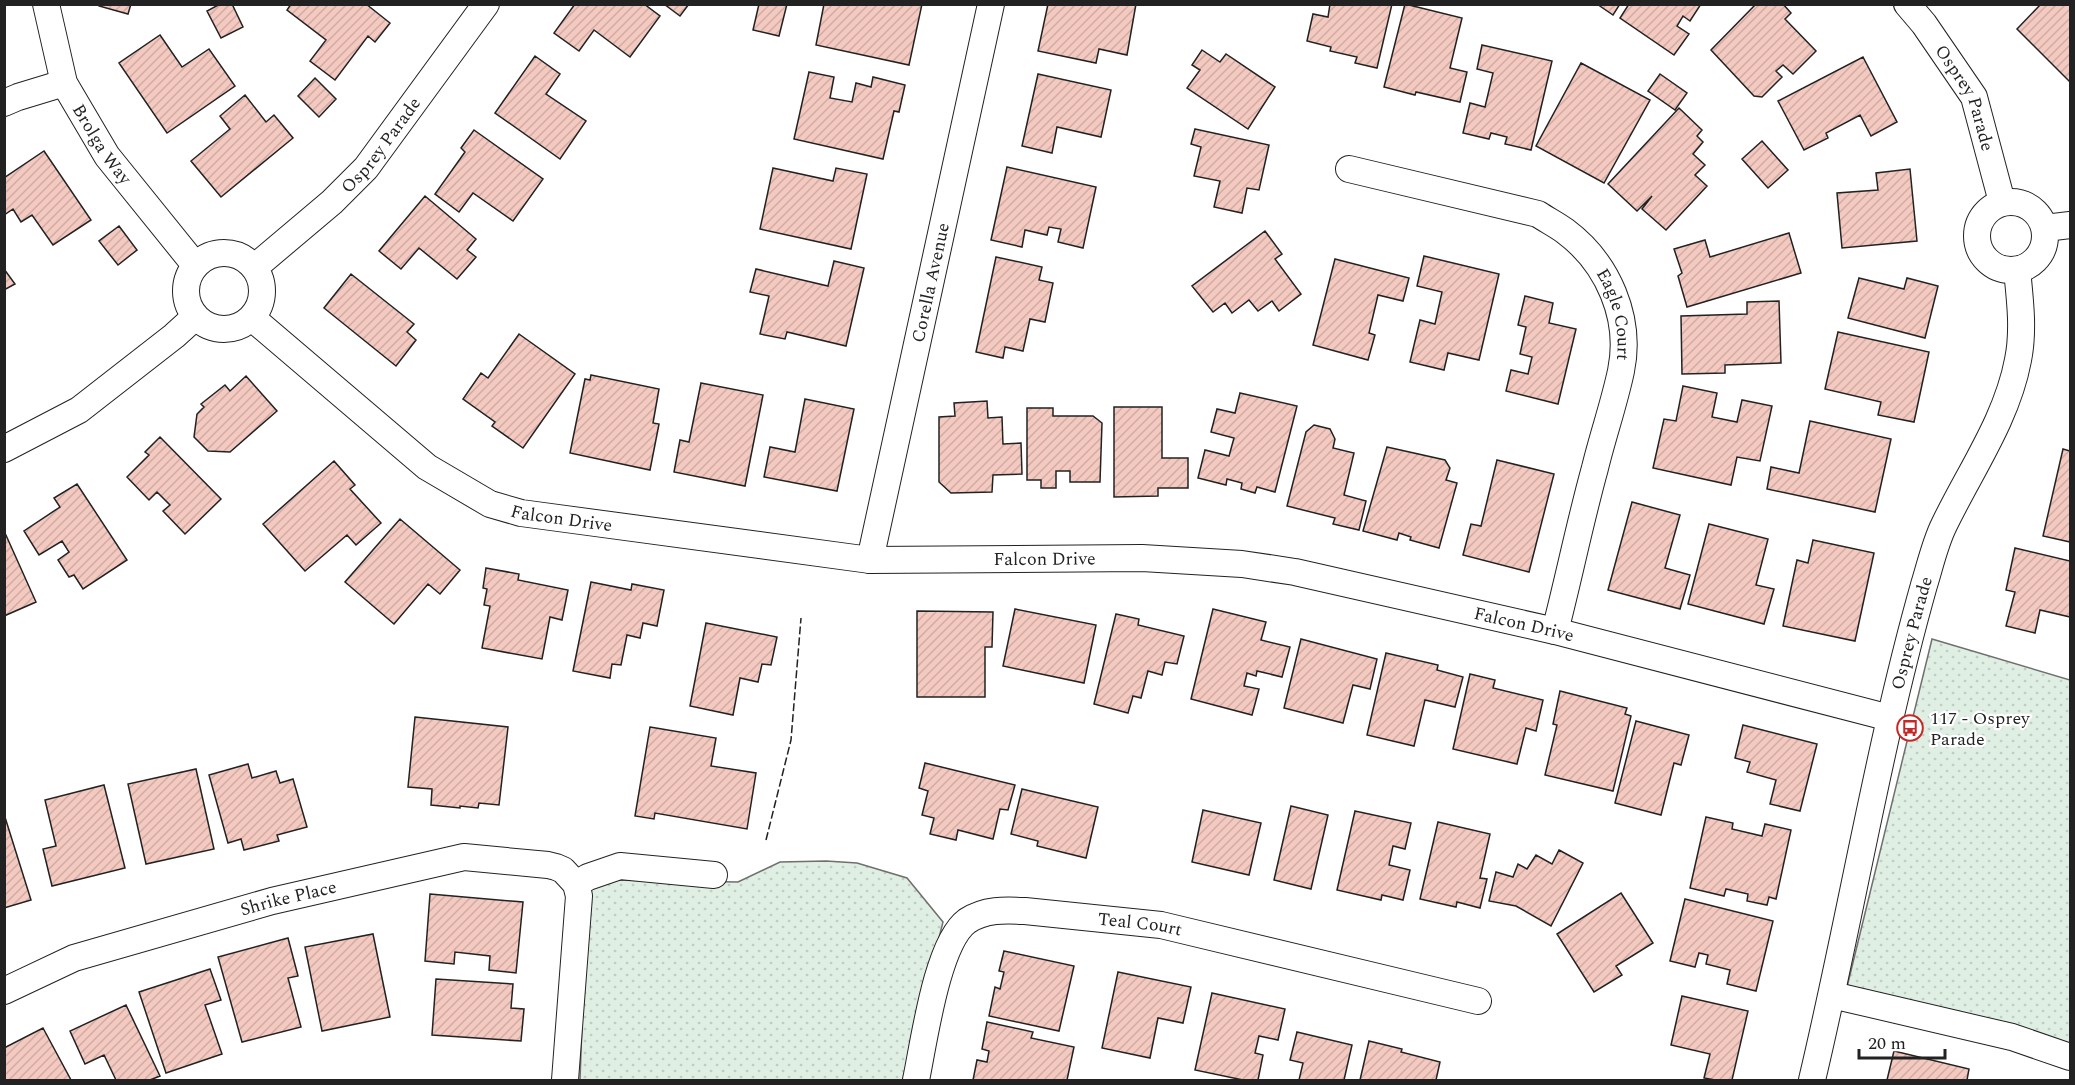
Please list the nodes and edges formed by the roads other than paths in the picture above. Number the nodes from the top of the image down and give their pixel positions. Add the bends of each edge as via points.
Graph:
1 (46, 4) edge
2 (486, 4) edge
3 (991, 4) edge
4 (1907, 4) edge
5 (64, 83) junction
6 (4, 103) edge
7 (1349, 169) dead end
8 (2002, 202) junction
9 (2070, 225) edge
10 (2045, 228) junction
11 (195, 265) junction
12 (255, 267) junction
13 (2017, 270) junction
14 (195, 317) junction
15 (252, 318) junction
16 (4, 449) edge
17 (870, 560) junction
18 (1554, 631) junction
19 (1890, 718) junction
20 (714, 875) dead end
21 (576, 884) junction
22 (4, 991) edge
23 (1832, 995) junction
24 (1478, 1000) dead end
25 (2070, 1057) edge
26 (565, 1080) edge
27 (916, 1080) edge
28 (1812, 1080) edge

1 - 5 street, Brolga Way
2 - 12 street, Osprey Parade via 366,168
3 - 17 street, Corella Avenue
4 - 8 street, Osprey Parade via 1974,97
5 - 6 street
5 - 11 street, Brolga Way via 107,156
7 - 18 street, Eagle Court via 1538,214 1587,251 1607,277 1619,307 1624,336 1622,369
8 - 10 street via 2018,202 2030,208
8 - 13 street via 1983,216 1977,228 1978,242 1982,254 1993,264
9 - 10 street
10 - 13 street via 2045,243 2039,254 2030,265
11 - 12 street via 214,254 225,254 236,255
11 - 14 street via 186,291
12 - 15 street via 262,284 261,303
13 - 19 street, Osprey Parade via 2021,312 2019,358 2010,390 2000,418 1943,528
14 - 15 street via 213,328 234,329
14 - 16 street via 79,410
15 - 17 street, Falcon Drive via 427,467 490,504 521,513
17 - 18 street, Falcon Drive via 1143,558 1242,564 1295,572
18 - 19 street, Falcon Drive
19 - 23 street, Osprey Parade
20 - 21 street via 620,866
21 - 22 street, Shrike Place via 563,870 548,865 464,857 272,901 74,958
21 - 26 street via 578,923
23 - 25 street via 2012,1037
23 - 28 street, Osprey Parade
24 - 27 street, Teal Court via 1161,926 1025,911 988,912 967,921 942,961

